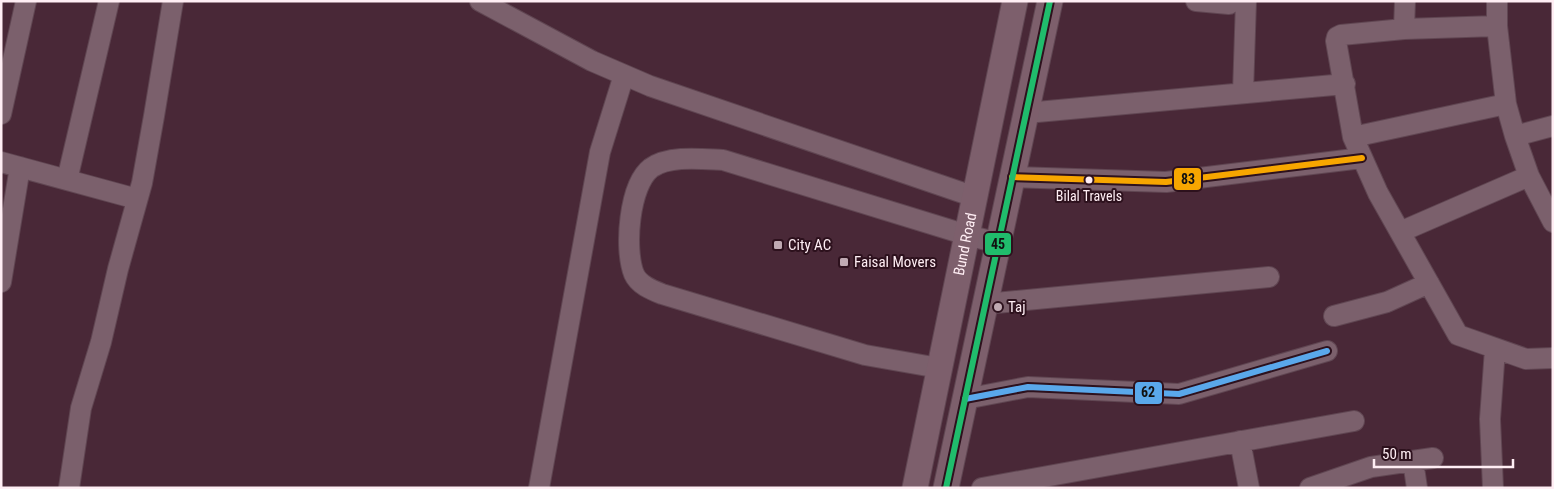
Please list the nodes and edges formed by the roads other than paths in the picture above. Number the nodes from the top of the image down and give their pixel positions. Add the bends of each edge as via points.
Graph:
1 (26, 1) edge
2 (109, 1) edge
3 (173, 1) edge
4 (480, 1) edge
5 (1015, 1) edge
6 (1050, 1) edge
7 (1196, 1) edge
8 (1405, 1) edge
9 (1497, 1) edge
10 (1237, 3) edge
11 (1497, 26) junction
12 (1404, 29) junction
13 (624, 75) junction
14 (1345, 84) junction
15 (1242, 94) junction
16 (1506, 104) junction
17 (1026, 113) junction
18 (1, 114) edge
19 (1553, 126) edge
20 (1515, 136) junction
21 (1353, 137) junction
22 (1362, 158) junction
23 (11, 164) edge
24 (1529, 176) junction
25 (1012, 177) junction
26 (67, 180) junction
27 (975, 198) junction
28 (137, 199) junction
29 (1553, 222) edge
30 (1400, 232) junction
31 (967, 235) junction
32 (998, 243) junction
33 (1269, 277) dead end
34 (1, 282) edge
35 (1429, 283) junction
36 (985, 304) junction
37 (1334, 316) dead end
38 (1495, 349) junction
39 (1327, 351) dead end
40 (1553, 358) edge
41 (939, 368) junction
42 (965, 400) junction
43 (1354, 420) dead end
44 (1240, 441) junction
45 (1433, 458) dead end
46 (1413, 461) junction
47 (1050, 482) edge
48 (1320, 486) edge
49 (69, 488) edge
50 (539, 488) edge
51 (915, 488) edge
52 (946, 488) edge
53 (982, 488) edge
54 (1249, 488) edge
55 (1418, 488) edge
56 (1493, 488) edge

1 - 18 street
2 - 26 street
3 - 28 street
4 - 13 street
5 - 27 main road, Bund Road
6 - 17 main road
7 - 10 street
8 - 12 street
9 - 11 street
10 - 15 street
11 - 12 street
11 - 16 street
12 - 14 street via 1337,37
13 - 27 street via 659,90
13 - 50 street via 600,152
14 - 15 street
14 - 21 street
15 - 17 street
16 - 20 street
16 - 21 street
17 - 25 main road
19 - 20 street
20 - 24 street
21 - 22 street
22 - 25 street via 1166,182
22 - 30 street
23 - 26 street
23 - 34 street
24 - 29 street
24 - 30 street
25 - 32 main road
26 - 28 street
27 - 31 main road, Bund Road
28 - 49 street via 81,408
30 - 35 street
31 - 32 street
31 - 41 main road, Bund Road
31 - 41 street via 723,160 692,158 669,160 651,168 638,185 630,219 629,252 635,275 645,286 662,294 865,355
32 - 36 main road
33 - 36 street
35 - 37 street via 1387,302
35 - 38 street via 1458,334
36 - 42 main road
38 - 40 street via 1526,359
38 - 56 street via 1490,419
39 - 42 street via 1179,394 1028,387
41 - 51 main road, Bund Road
42 - 52 main road
43 - 44 street
44 - 47 street
44 - 54 street
45 - 46 street
46 - 48 street via 1371,467
46 - 55 street
47 - 53 street

